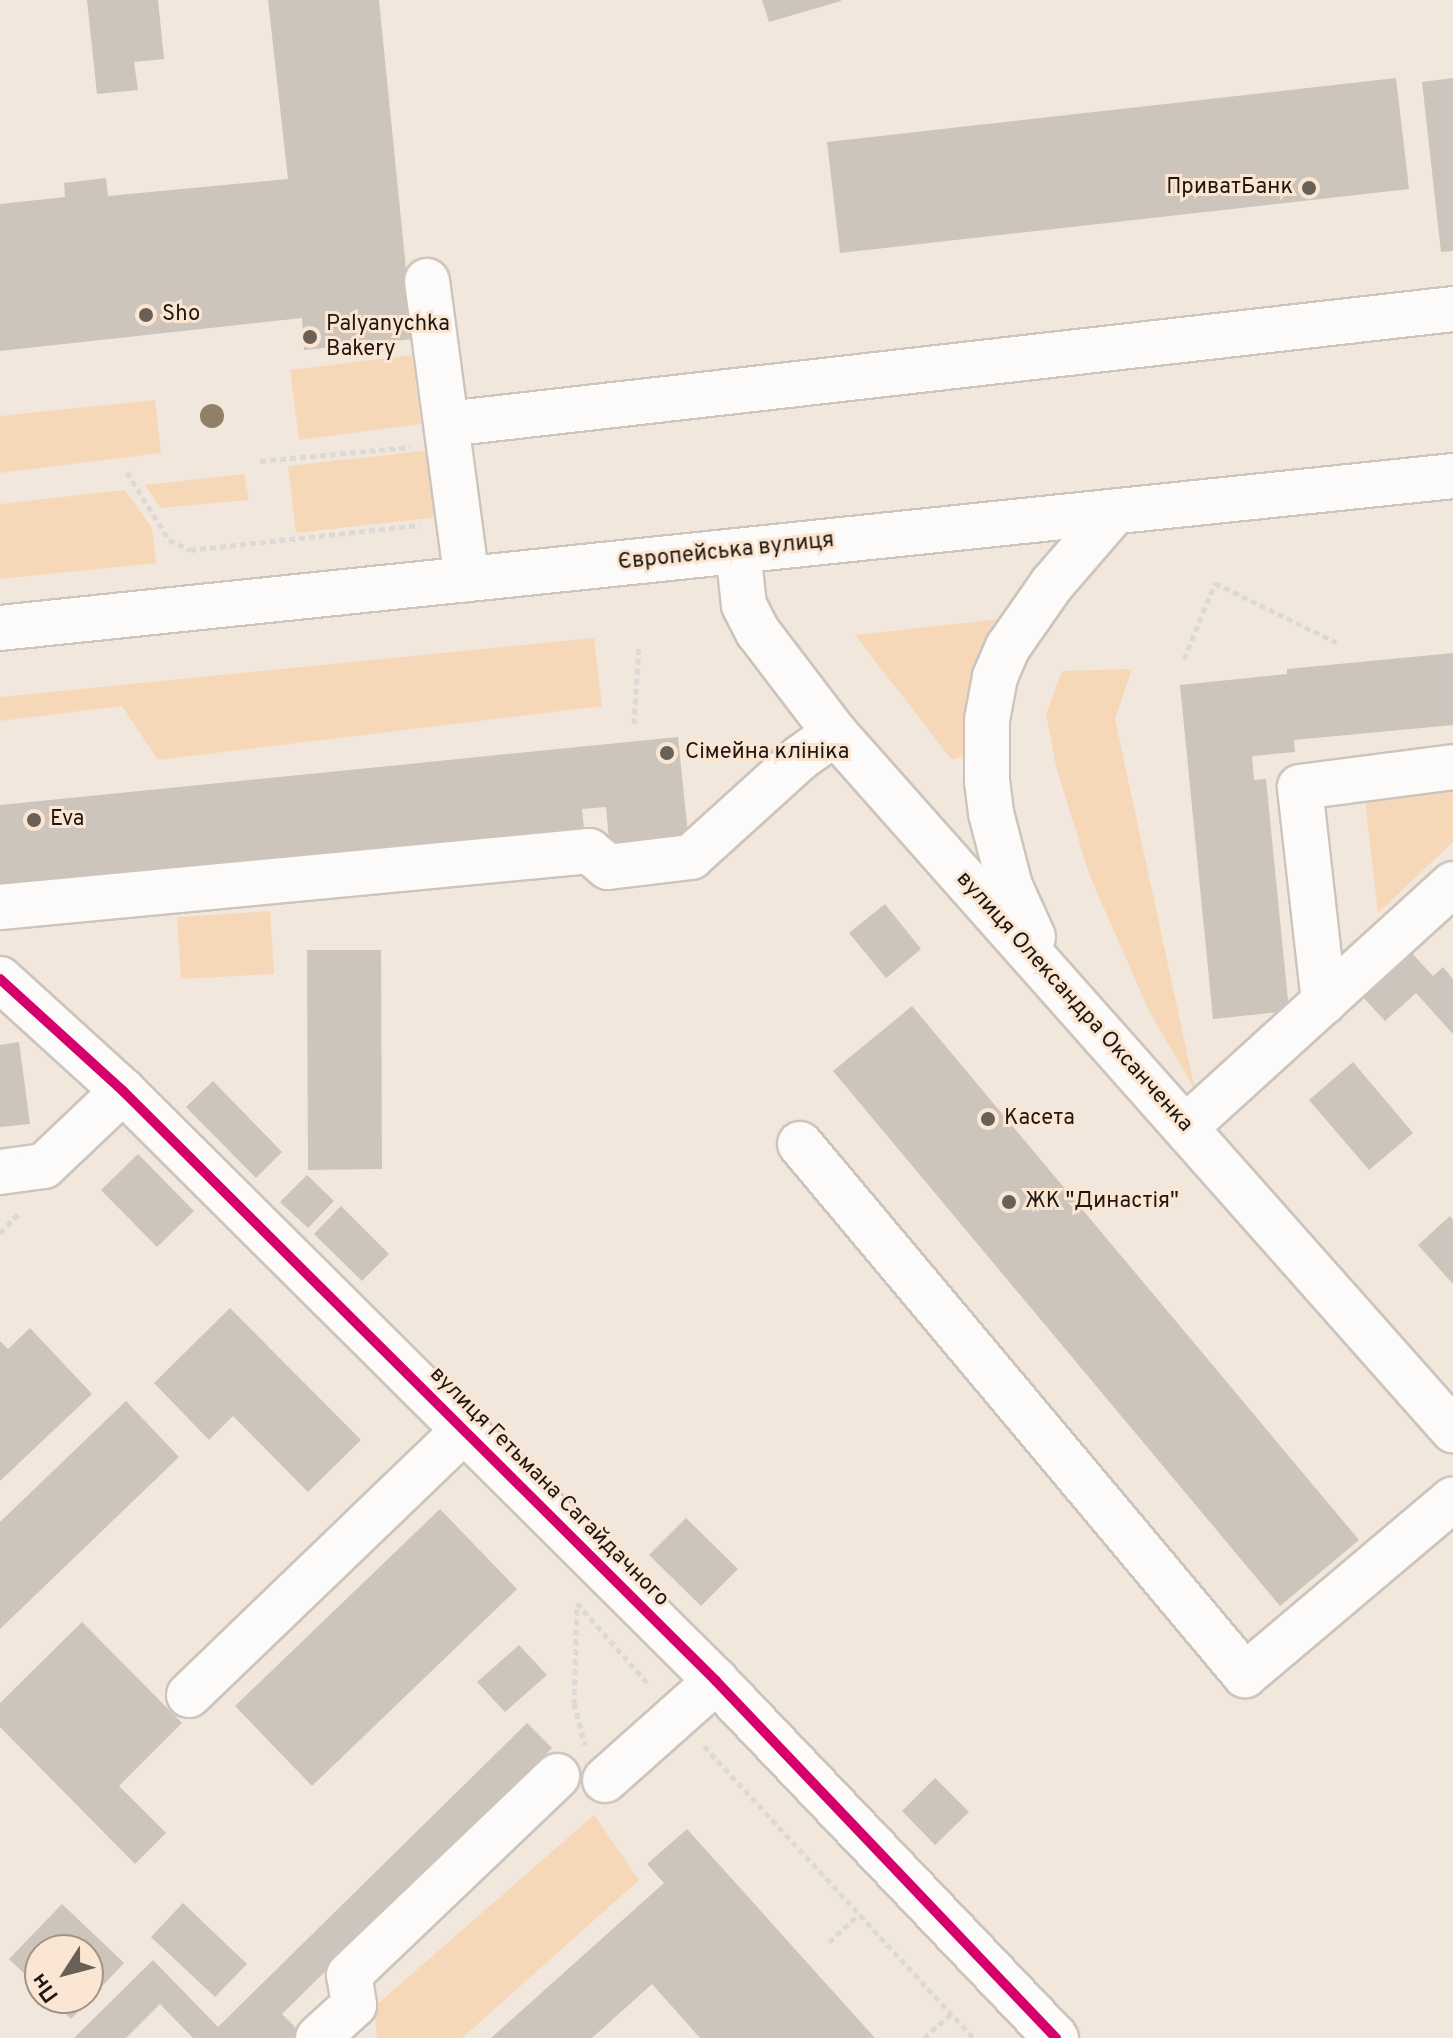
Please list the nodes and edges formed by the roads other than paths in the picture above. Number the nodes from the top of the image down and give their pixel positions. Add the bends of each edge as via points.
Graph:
1 (427, 281) dead end
2 (1453, 309) edge
3 (448, 434) junction
4 (1453, 476) edge
5 (1115, 511) junction
6 (738, 551) junction
7 (467, 579) junction
8 (0, 628) edge
9 (835, 733) junction
10 (1453, 767) edge
11 (1453, 884) edge
12 (0, 907) edge
13 (1051, 975) junction
14 (0, 979) edge
15 (1324, 1002) junction
16 (123, 1091) junction
17 (1186, 1127) junction
18 (800, 1144) dead end
19 (0, 1172) edge
20 (464, 1430) junction
21 (1453, 1430) edge
22 (1453, 1499) edge
23 (716, 1681) junction
24 (189, 1695) dead end
25 (318, 2038) edge
26 (1056, 2038) edge

1 - 3 main road
2 - 3 main road
3 - 7 main road
4 - 5 main road, Європейська вулиця
5 - 6 main road, Європейська вулиця
5 - 13 main road via 1052,584 1008,647 995,677 987,720 987,782 1000,852
6 - 7 main road, Європейська вулиця
6 - 9 main road, вулиця Олександра Оксанченка via 744,605 758,632
7 - 8 main road, Європейська вулиця
9 - 12 main road via 691,857 608,867 589,851
9 - 13 main road, вулиця Олександра Оксанченка
10 - 15 main road via 1300,787
11 - 15 main road
13 - 17 main road, вулиця Олександра Оксанченка
14 - 16 main road, вулиця Гетьмана Сагайдачного
15 - 17 main road
16 - 19 main road via 44,1166
16 - 20 main road, вулиця Гетьмана Сагайдачного
17 - 21 main road, вулиця Олександра Оксанченка
18 - 22 main road via 1245,1675
20 - 23 main road, вулиця Гетьмана Сагайдачного
20 - 24 main road
23 - 25 main road via 583,1772 349,1975 354,2005
23 - 26 main road, вулиця Гетьмана Сагайдачного

